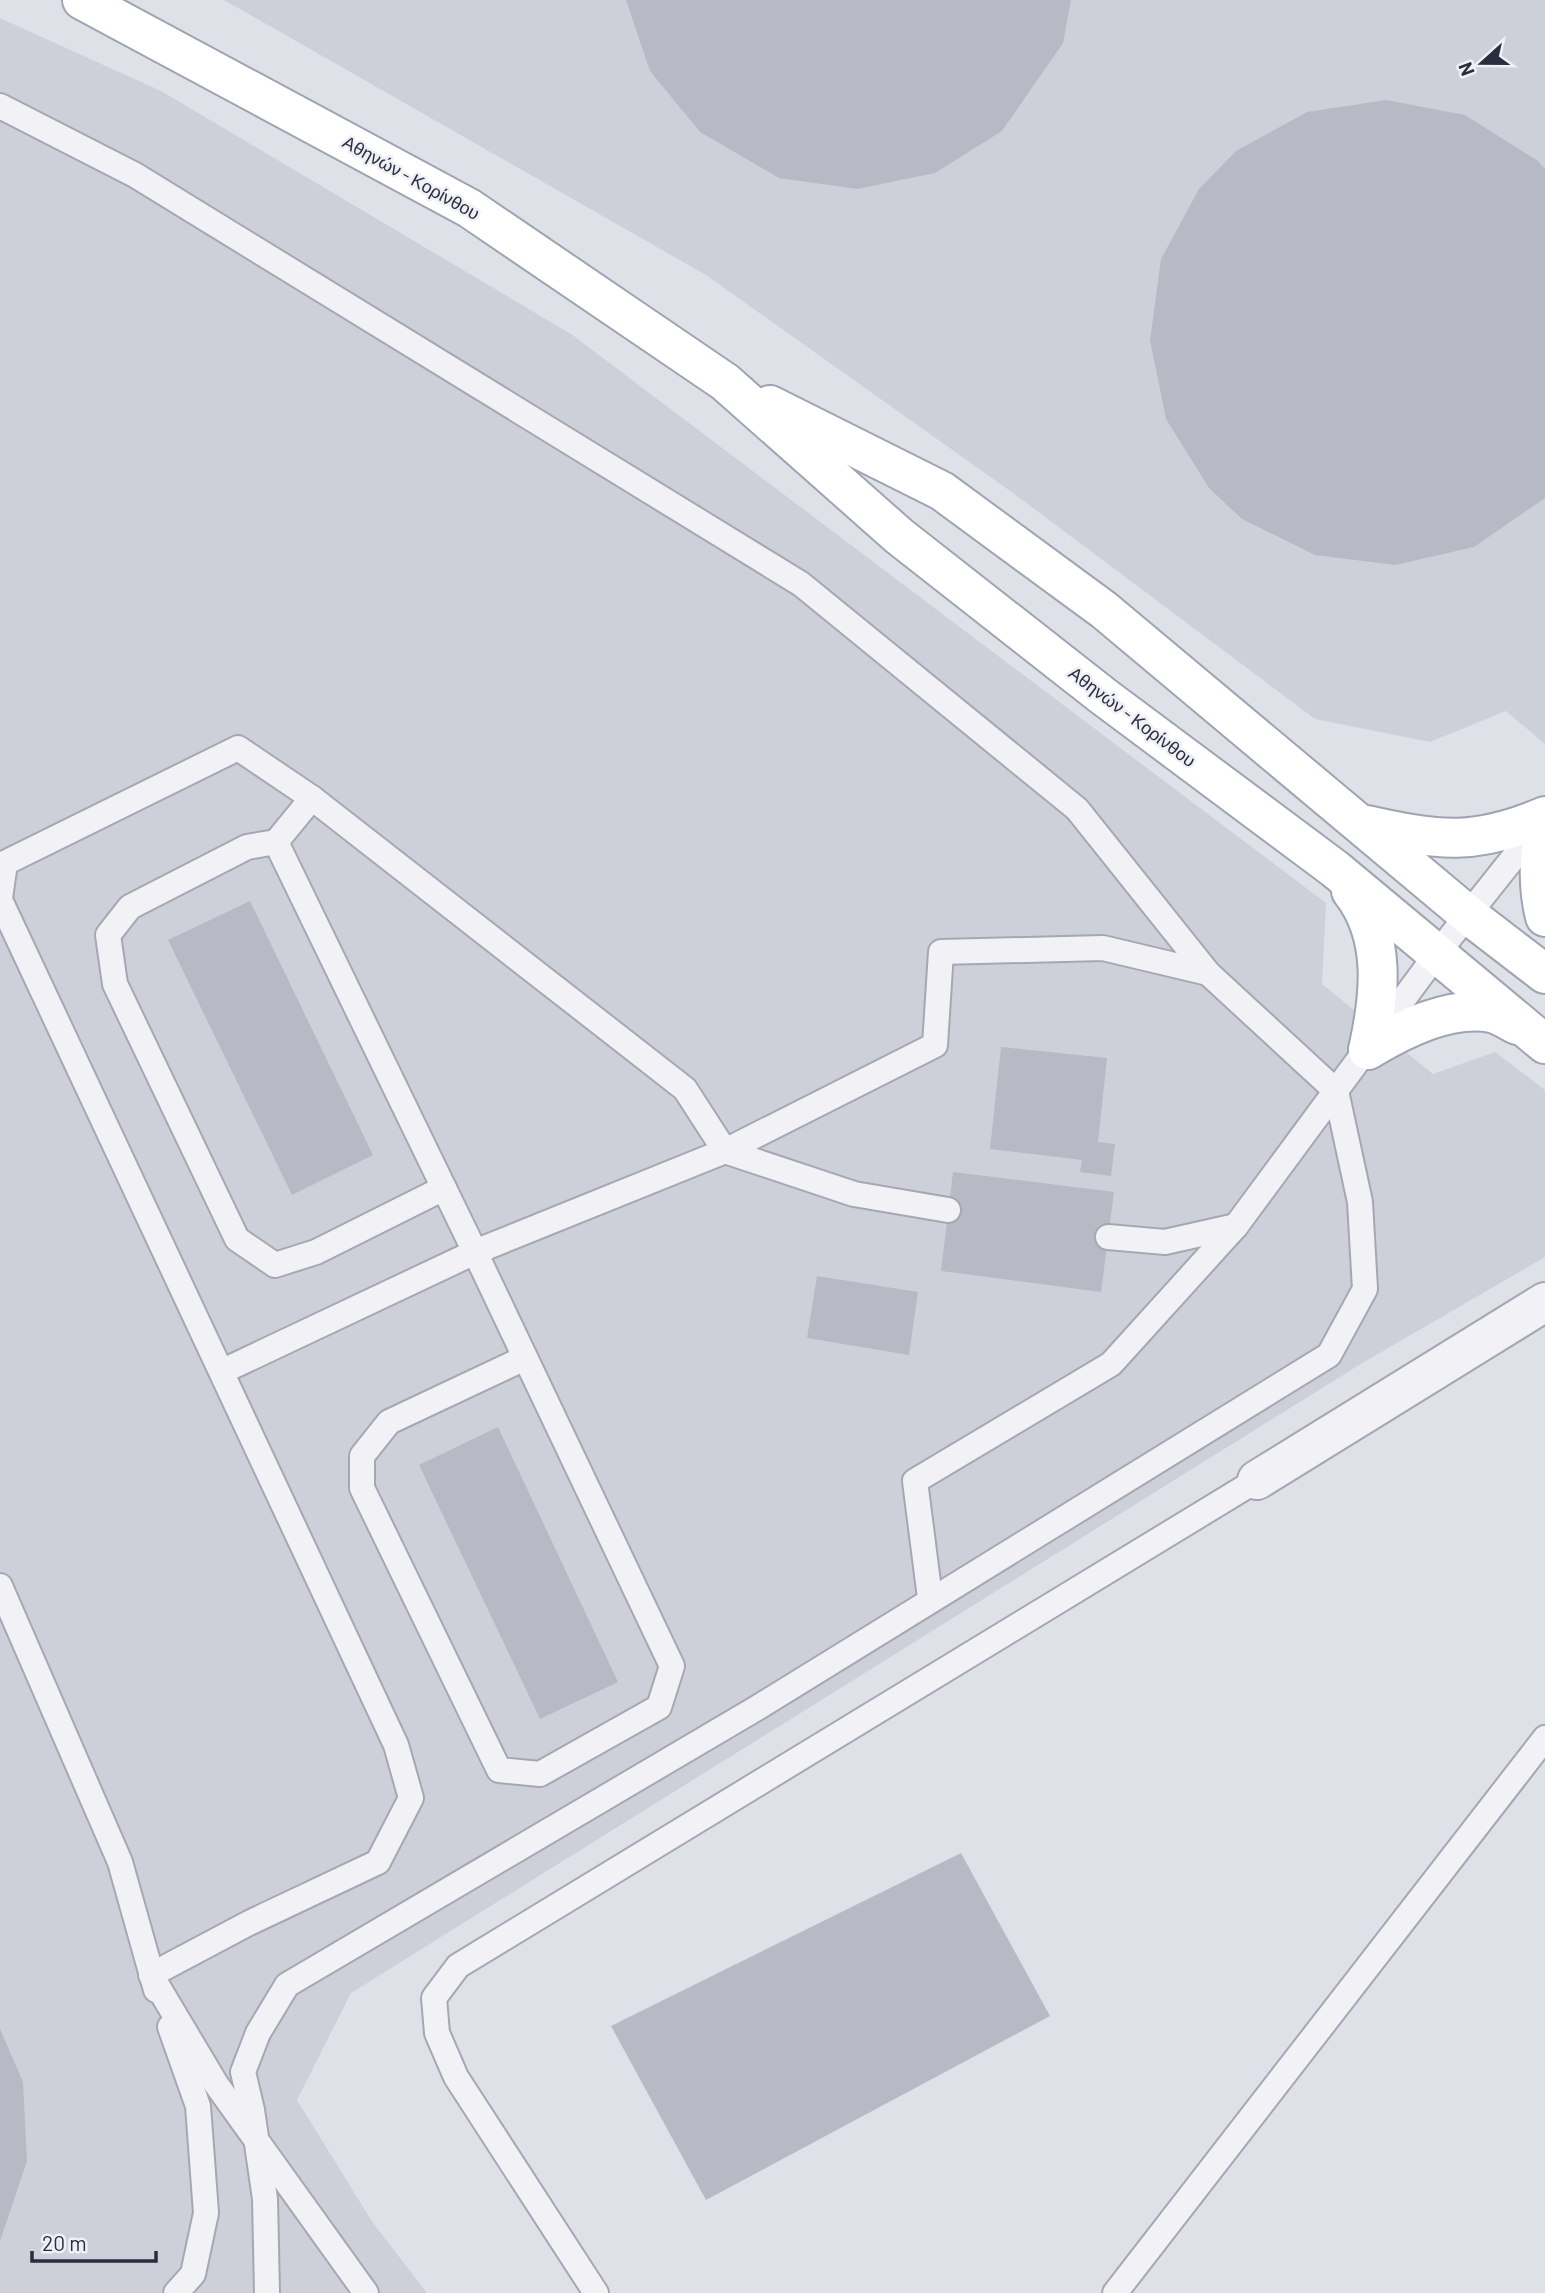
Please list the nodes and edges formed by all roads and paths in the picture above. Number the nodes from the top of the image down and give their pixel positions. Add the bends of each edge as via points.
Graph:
1 (82, 0) edge
2 (0, 106) edge
3 (725, 382) junction
4 (312, 798) junction
5 (1545, 817) edge
6 (1545, 824) edge
7 (1363, 825) junction
8 (276, 842) junction
9 (1335, 869) junction
10 (0, 899) edge
11 (1467, 914) junction
12 (1545, 917) edge
13 (1436, 955) junction
14 (1208, 973) junction
15 (1545, 974) edge
16 (1536, 1037) edge
17 (1368, 1050) junction
18 (1336, 1091) junction
19 (725, 1151) junction
20 (444, 1188) junction
21 (948, 1210) dead end
22 (1236, 1226) junction
23 (1108, 1237) dead end
24 (475, 1252) junction
25 (1545, 1302) edge
26 (525, 1358) junction
27 (223, 1371) junction
28 (1257, 1480) joint
29 (0, 1587) edge
30 (930, 1598) junction
31 (1545, 1738) edge
32 (151, 1975) junction
33 (256, 2138) junction
34 (266, 2291) edge
35 (176, 2293) edge
36 (366, 2293) edge
37 (596, 2293) edge
38 (1115, 2293) edge

1 - 3 main road, Αθηνών - Κορίνθου via 469,208
2 - 14 lane via 135,175 801,584 1077,809
3 - 7 main road, Αθηνών - Κορίνθου via 942,491 1104,610
3 - 9 main road, Αθηνών - Κορίνθου via 899,536
4 - 8 lane
4 - 10 lane via 238,748 5,863
4 - 19 lane via 685,1089
5 - 7 main road via 1508,832 1467,839 1424,837
5 - 11 lane
6 - 12 main road via 1539,856
7 - 11 main road, Αθηνών - Κορίνθου
8 - 20 lane
8 - 20 lane via 247,847 130,907 108,935 115,984 237,1240 275,1265 316,1252
9 - 13 main road, Αθηνών - Κορίνθου
9 - 17 main road via 1366,909 1377,956 1379,1003
10 - 27 lane
11 - 13 lane
11 - 15 main road, Αθηνών - Κορίνθου
13 - 16 main road, Αθηνών - Κορίνθου
13 - 17 lane
14 - 18 lane
14 - 19 lane via 1103,948 941,952 935,1045
16 - 17 main road via 1492,1013 1448,1015 1406,1027
17 - 18 lane
18 - 22 lane
18 - 30 lane via 1360,1202 1365,1289 1329,1354
19 - 21 lane via 854,1194
19 - 24 lane
20 - 24 lane
22 - 23 lane via 1165,1242
22 - 30 lane via 1111,1364 915,1481
24 - 26 lane
24 - 27 lane
25 - 28 street
26 - 26 lane via 672,1666 659,1707 540,1774 499,1770 362,1488 362,1456 388,1422
27 - 32 lane via 396,1745 411,1798 378,1862
28 - 37 lane via 457,1966 434,1998 437,2033 456,2077
29 - 32 lane via 120,1862
30 - 33 lane via 757,1708 287,1985 258,2033 243,2072
31 - 38 lane
32 - 33 lane via 216,2084
32 - 35 lane via 198,2106 206,2213 193,2274
33 - 34 lane via 265,2199
33 - 36 lane

